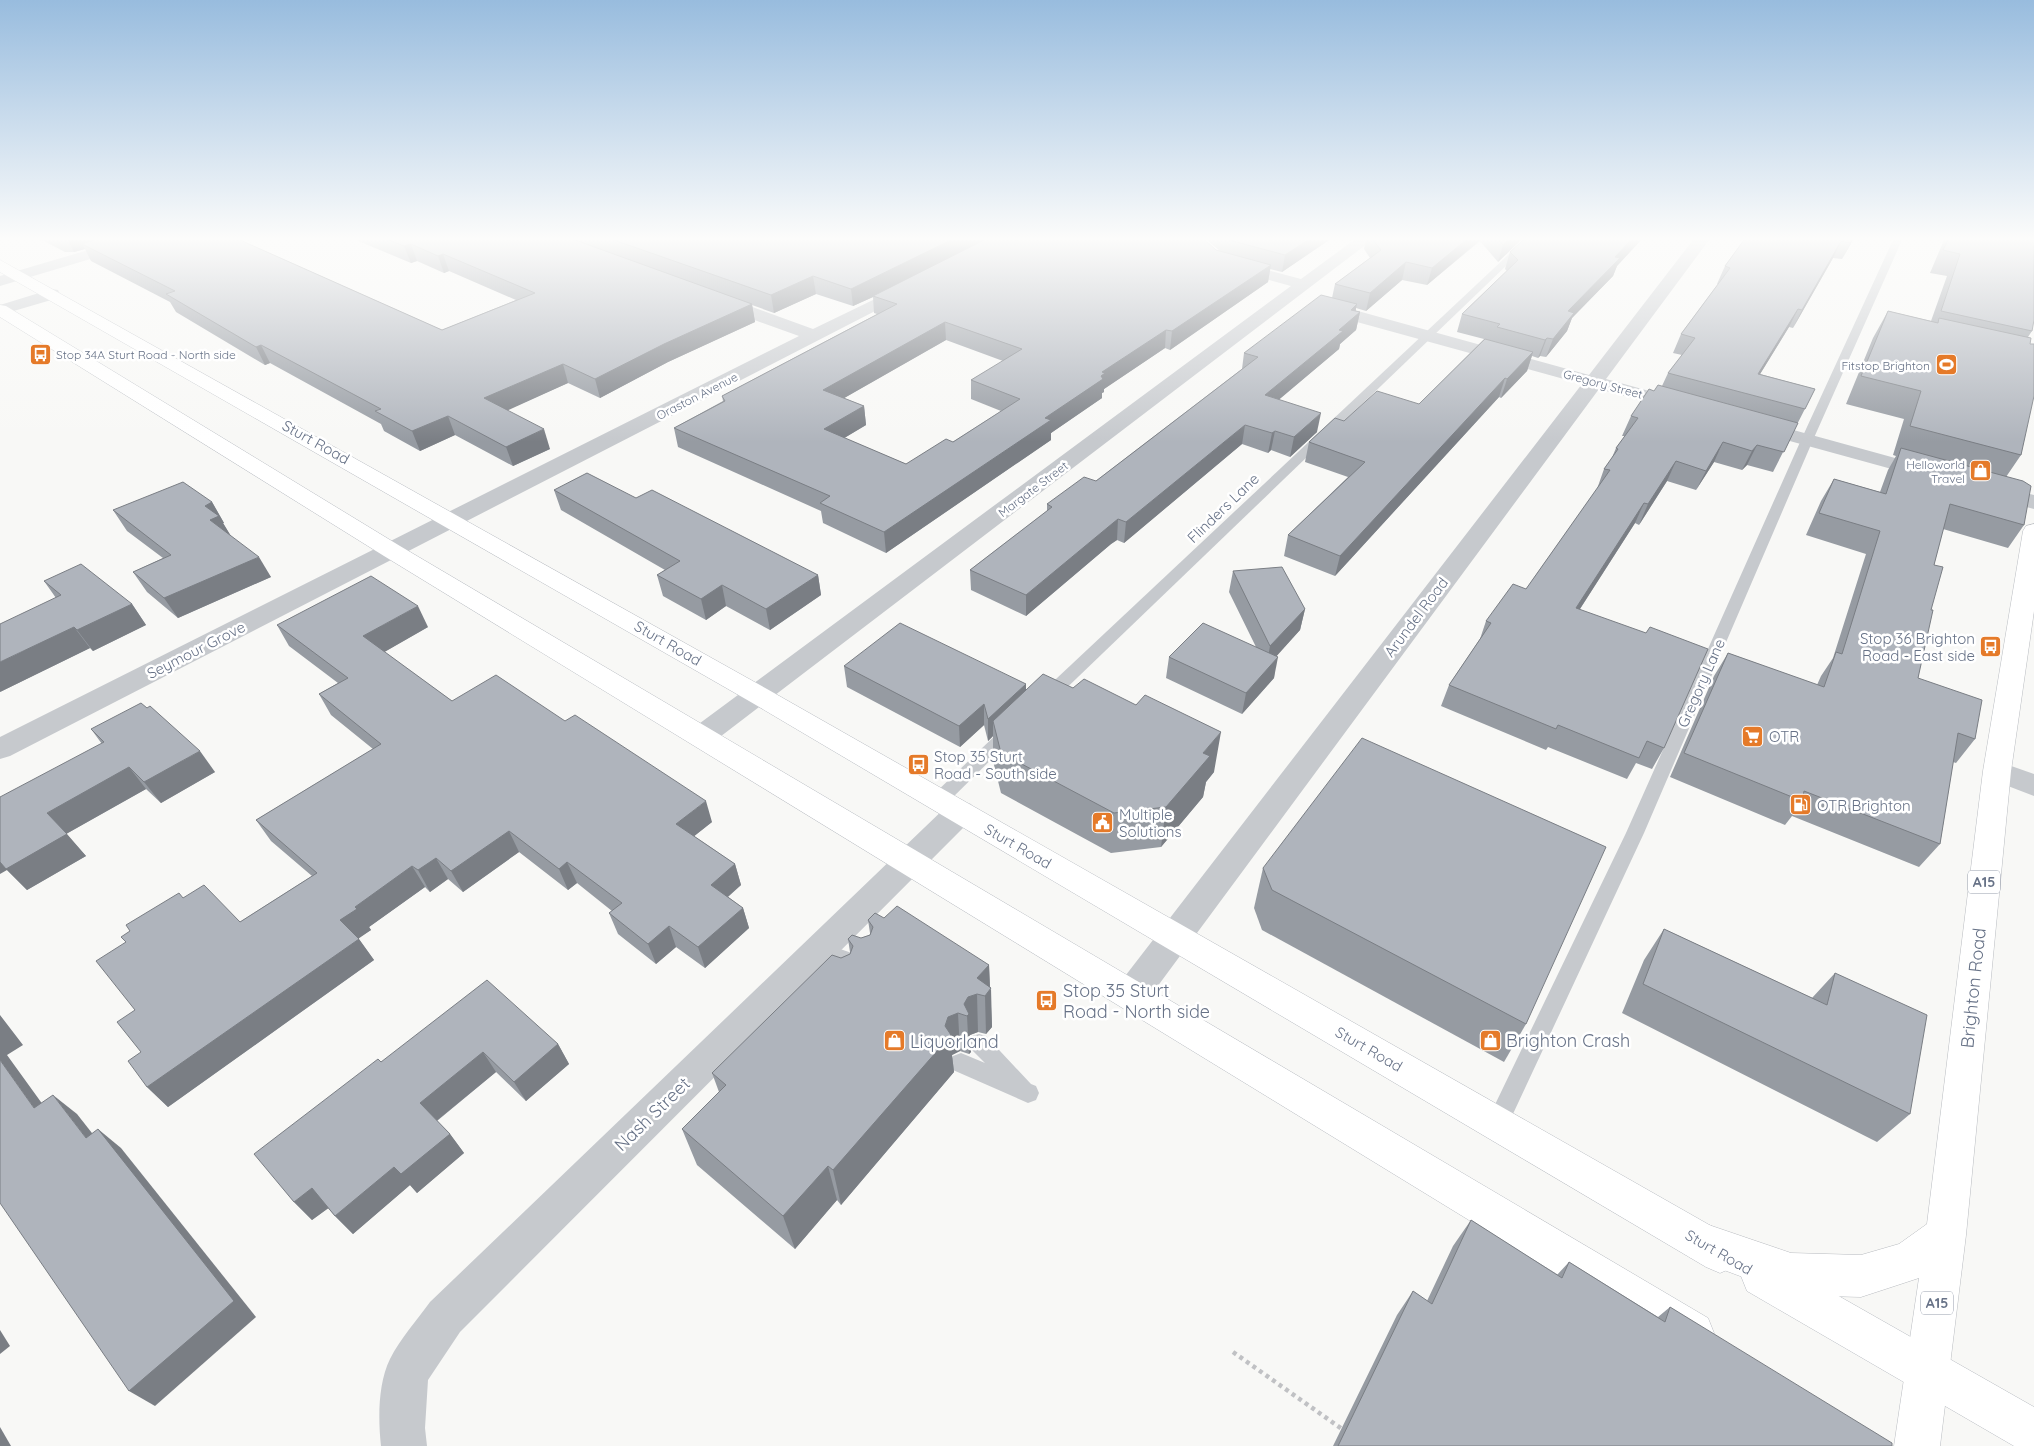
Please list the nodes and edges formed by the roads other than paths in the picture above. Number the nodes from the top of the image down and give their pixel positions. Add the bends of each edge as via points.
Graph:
1 (76, 307) edge
2 (736, 307) edge
3 (870, 307) edge
4 (1275, 307) edge
5 (1324, 307) edge
6 (1457, 307) edge
7 (1649, 307) edge
8 (1871, 307) edge
9 (0, 310) edge
10 (1428, 335) junction
11 (814, 336) junction
12 (1593, 381) junction
13 (1703, 412) edge
14 (1741, 422) edge
15 (1807, 440) junction
16 (1941, 477) edge
17 (1979, 487) edge
18 (2034, 502) edge
19 (453, 520) junction
20 (2033, 542) edge
21 (392, 551) junction
22 (758, 695) junction
23 (1034, 709) edge
24 (1020, 723) edge
25 (702, 736) junction
26 (0, 750) edge
27 (1996, 771) junction
28 (2034, 785) edge
29 (950, 806) junction
30 (910, 861) junction
31 (1175, 936) junction
32 (820, 950) junction
33 (867, 967) edge
34 (842, 979) edge
35 (1131, 994) junction
36 (979, 1042) dead end
37 (961, 1063) dead end
38 (1497, 1124) junction
39 (1946, 1235) junction
40 (1703, 1244) junction
41 (1724, 1352) edge
42 (1926, 1370) junction
43 (2034, 1432) edge
44 (404, 1446) edge
45 (1917, 1446) edge

1 - 19 main road, Sturt Road
2 - 11 street
3 - 11 street, Oraston Avenue
4 - 22 street, Margate Street
5 - 10 street, Gregory Street
6 - 10 lane, Flinders Lane
7 - 12 street, Arundel Road
8 - 15 lane, Gregory Lane
9 - 21 main road
10 - 12 street, Gregory Street
10 - 23 lane, Flinders Lane
11 - 19 street, Oraston Avenue
12 - 13 street, Gregory Street
12 - 31 street, Arundel Road
14 - 15 street
15 - 16 street
15 - 38 lane, Gregory Lane via 1635,833
17 - 18 street
19 - 21 street, Oraston Avenue
19 - 22 main road, Sturt Road
20 - 27 main road, Brighton Road / A15
21 - 25 main road
21 - 26 street, Seymour Grove
22 - 25 street, Margate Street
22 - 29 main road, Sturt Road
24 - 29 lane
25 - 30 main road
27 - 28 street
27 - 39 main road, Brighton Road / A15
29 - 30 street, Nash Street
29 - 31 main road, Sturt Road
30 - 32 street, Nash Street
30 - 35 main road
31 - 35 street, Arundel Road
31 - 38 main road, Sturt Road
32 - 33 lane
32 - 34 lane
32 - 44 street, Nash Street via 445,1317 406,1373
35 - 41 main road
36 - 37 lane via 1028,1093
38 - 40 main road, Sturt Road
39 - 40 main road via 1909,1262 1861,1276 1791,1274
39 - 42 main road, Brighton Road / A15
40 - 42 main road, Sturt Road
42 - 43 main road, Sturt Road
42 - 45 main road, Brighton Road / A15

